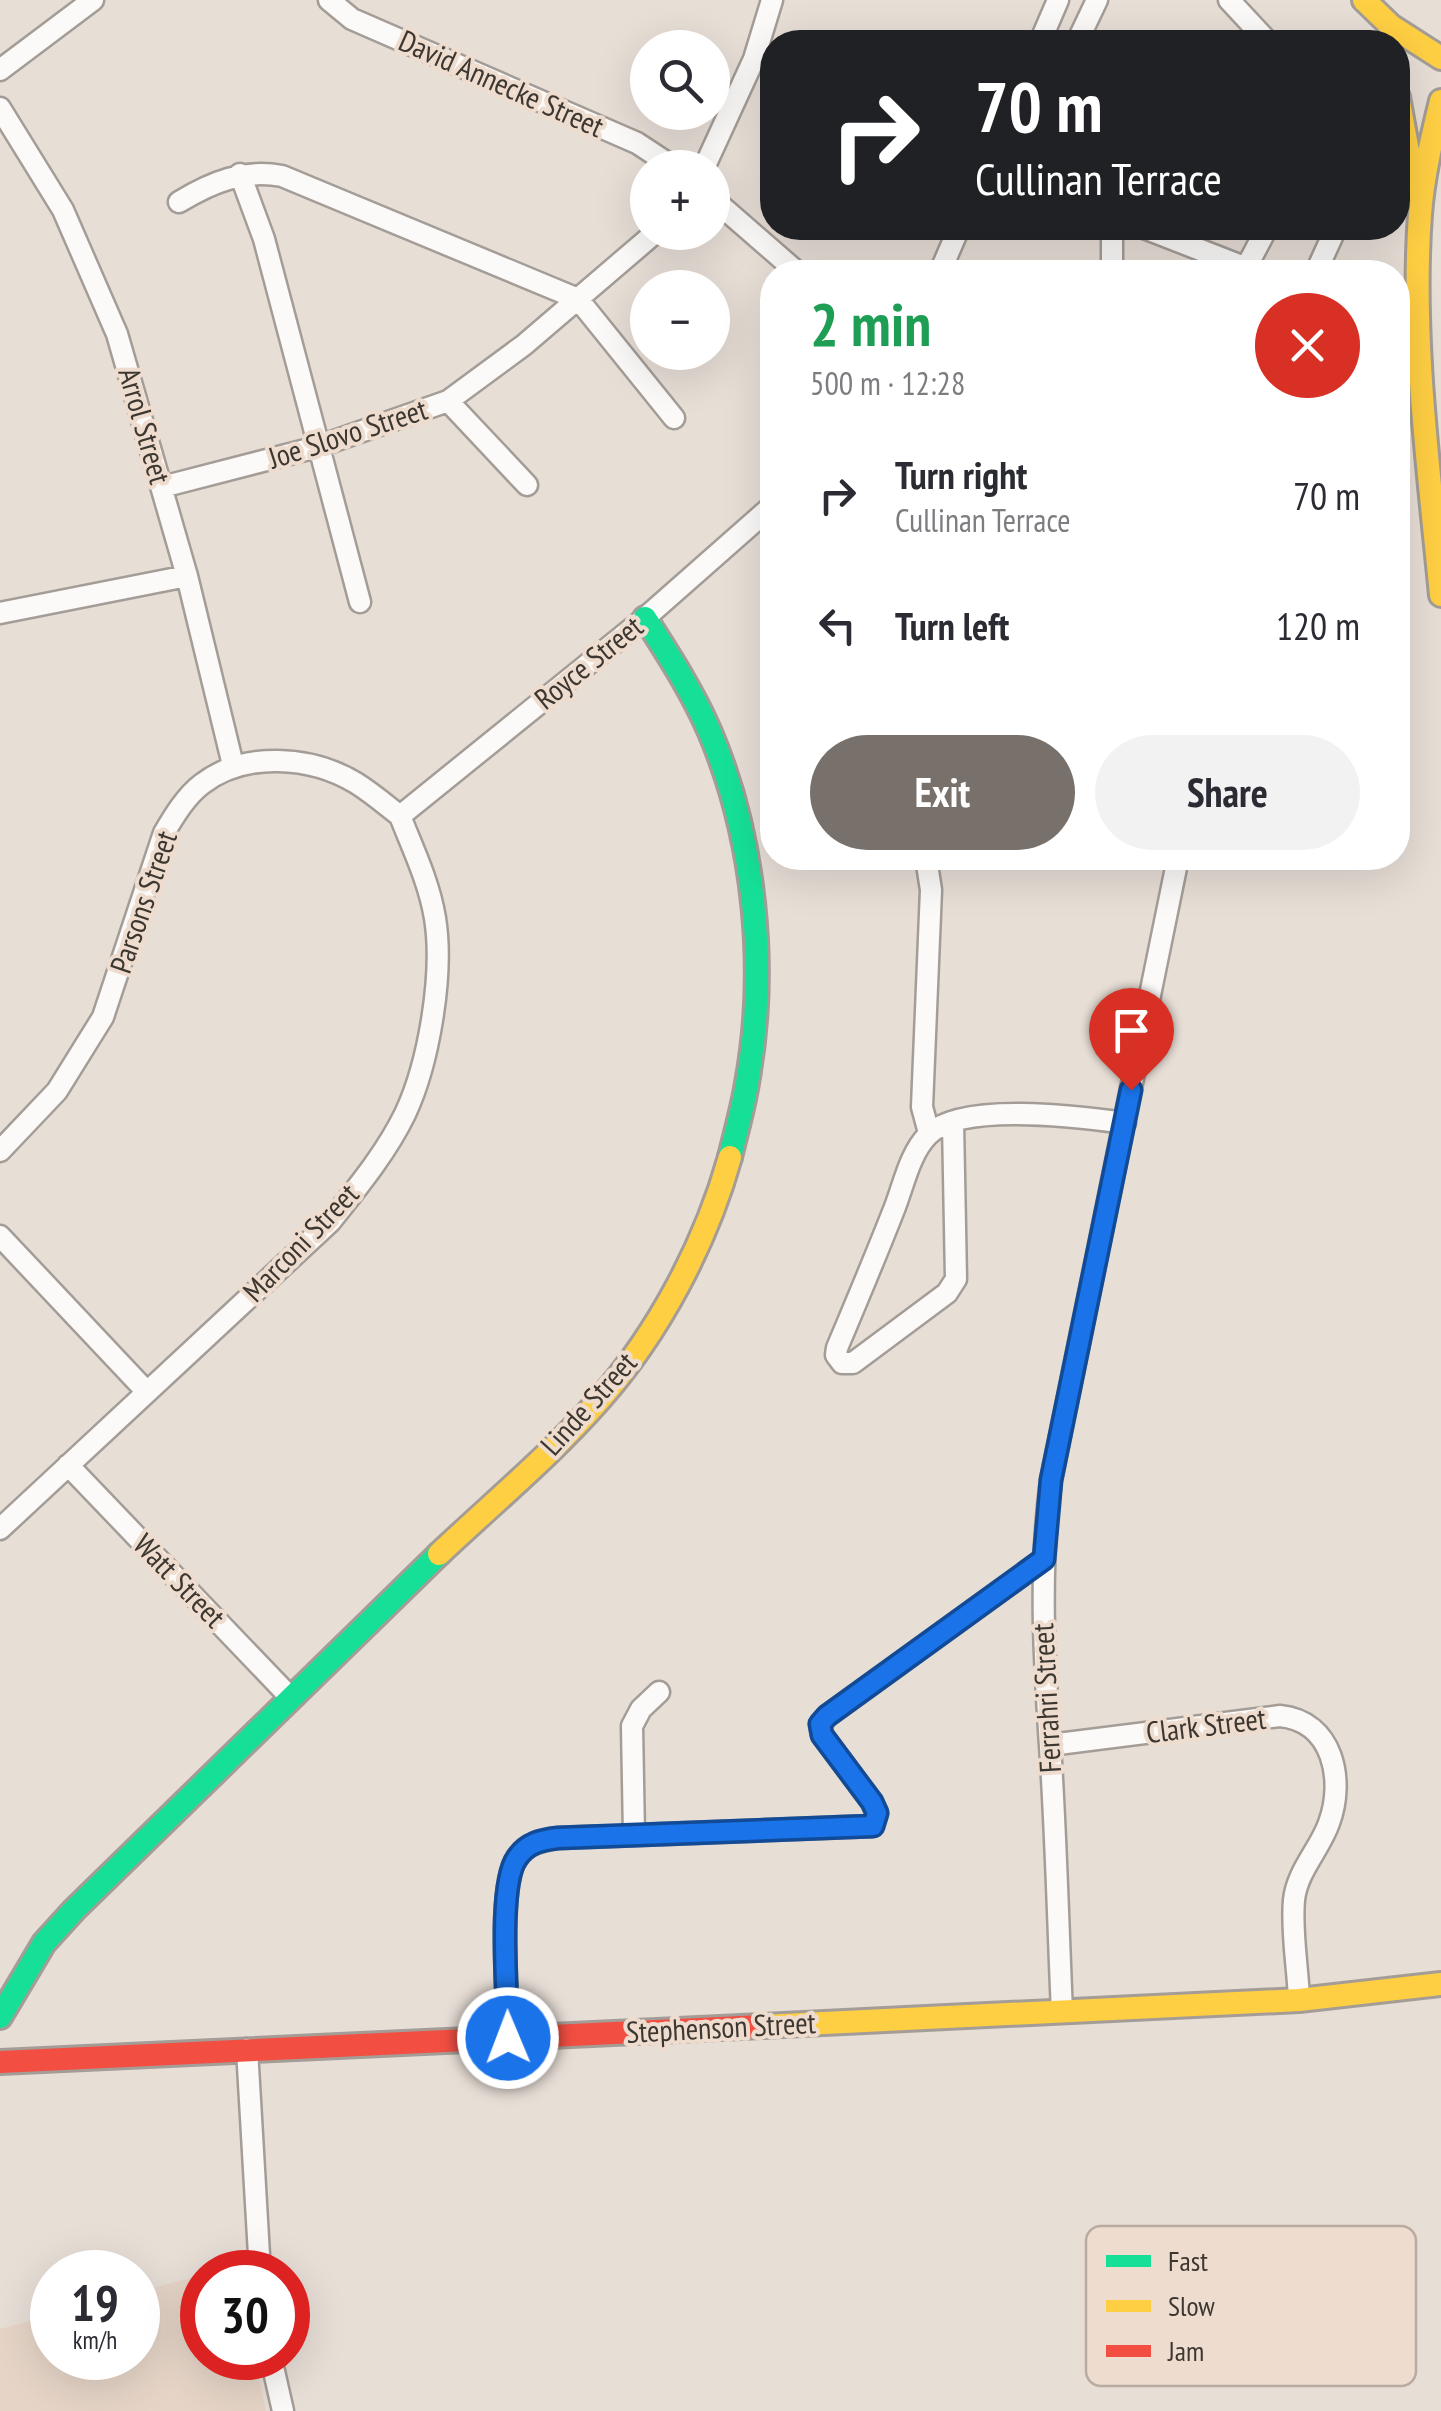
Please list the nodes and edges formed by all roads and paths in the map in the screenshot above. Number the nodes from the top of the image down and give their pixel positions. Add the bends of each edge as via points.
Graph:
1 (93, 0) edge
2 (328, 0) edge
3 (772, 0) edge
4 (1058, 0) edge
5 (1097, 0) edge
6 (1229, 0) edge
7 (1364, 0) edge
8 (763, 30) edge
9 (1045, 30) edge
10 (1083, 30) edge
11 (1257, 30) edge
12 (1375, 30) edge
13 (1397, 30) edge
14 (1410, 38) edge
15 (760, 40) edge
16 (1441, 58) edge
17 (0, 70) edge
18 (1441, 101) edge
19 (0, 108) edge
20 (648, 150) edge
21 (712, 150) edge
22 (1410, 151) edge
23 (240, 174) junction
24 (179, 202) dead end
25 (730, 214) edge
26 (1419, 226) junction
27 (760, 240) edge
28 (760, 240) edge
29 (1178, 240) edge
30 (635, 250) edge
31 (783, 260) edge
32 (1226, 260) edge
33 (578, 299) junction
34 (448, 401) junction
35 (674, 418) dead end
36 (317, 448) junction
37 (528, 485) dead end
38 (162, 487) junction
39 (760, 517) edge
40 (187, 576) junction
41 (1441, 596) edge
42 (360, 602) dead end
43 (0, 613) edge
44 (645, 618) junction
45 (233, 766) junction
46 (400, 816) junction
47 (928, 870) edge
48 (1176, 870) edge
49 (953, 1122) junction
50 (1124, 1123) junction
51 (929, 1133) junction
52 (0, 1150) edge
53 (0, 1236) edge
54 (146, 1392) junction
55 (68, 1465) junction
56 (0, 1529) edge
57 (1044, 1559) junction
58 (659, 1692) dead end
59 (290, 1698) junction
60 (1050, 1745) junction
61 (634, 1835) junction
62 (1441, 1984) edge
63 (1299, 2000) junction
64 (1062, 2012) junction
65 (0, 2017) edge
66 (508, 2038) junction
67 (247, 2049) junction
68 (0, 2062) edge
69 (259, 2250) edge
70 (276, 2380) edge
71 (283, 2411) edge

1 - 17 street
2 - 20 street, David Annecke Street via 352,19
3 - 8 street
4 - 9 street
5 - 10 street
6 - 11 street
7 - 12 street
7 - 13 street
14 - 16 street
15 - 21 street
18 - 26 street
19 - 38 street, Arrol Street via 84,250 117,334
22 - 26 street
23 - 24 street
23 - 33 street via 262,172 308,184
23 - 36 street via 264,239
25 - 27 street
26 - 41 street
28 - 31 street
29 - 32 street
30 - 33 street, Joe Slovo Street
33 - 34 street, Joe Slovo Street
33 - 35 street
34 - 36 street, Joe Slovo Street
34 - 37 street
36 - 38 street, Joe Slovo Street
36 - 42 street
38 - 40 street, Arrol Street
39 - 44 street, Royce Street
40 - 43 street
40 - 45 street, Arrol Street
44 - 46 street, Royce Street
44 - 59 street, Linde Street via 716,746 748,874 758,1002 744,1111 724,1177 668,1302 612,1386
45 - 46 street, Parsons Street via 266,761 324,769 355,782
45 - 52 street, Parsons Street via 200,785 164,833 103,1017 56,1091
46 - 54 street, Marconi Street via 435,920 433,1007 405,1113 330,1222
47 - 51 street via 922,1107
48 - 50 street, Ferrahri Street
49 - 50 street via 1054,1114
49 - 51 street
49 - 51 street via 956,1280 948,1293 852,1363 842,1363 837,1348
50 - 57 street, Ferrahri Street via 1051,1480
53 - 54 street
54 - 55 street, Marconi Street
55 - 56 street, Marconi Street
55 - 59 street, Watt Street
57 - 60 street, Ferrahri Street
57 - 61 street via 820,1724 872,1802 873,1826
58 - 61 street via 632,1726
59 - 65 street, Linde Street via 44,1943
60 - 63 street, Clark Street via 1280,1716 1322,1736 1334,1766 1336,1804 1294,1900
60 - 64 street, Ferrahri Street
61 - 66 street via 540,1841 517,1858 506,1892
62 - 63 street, Stephenson Street
63 - 64 street, Stephenson Street
64 - 66 street, Stephenson Street
66 - 67 street, Stephenson Street
67 - 68 street, Stephenson Street
67 - 69 street
70 - 71 street

